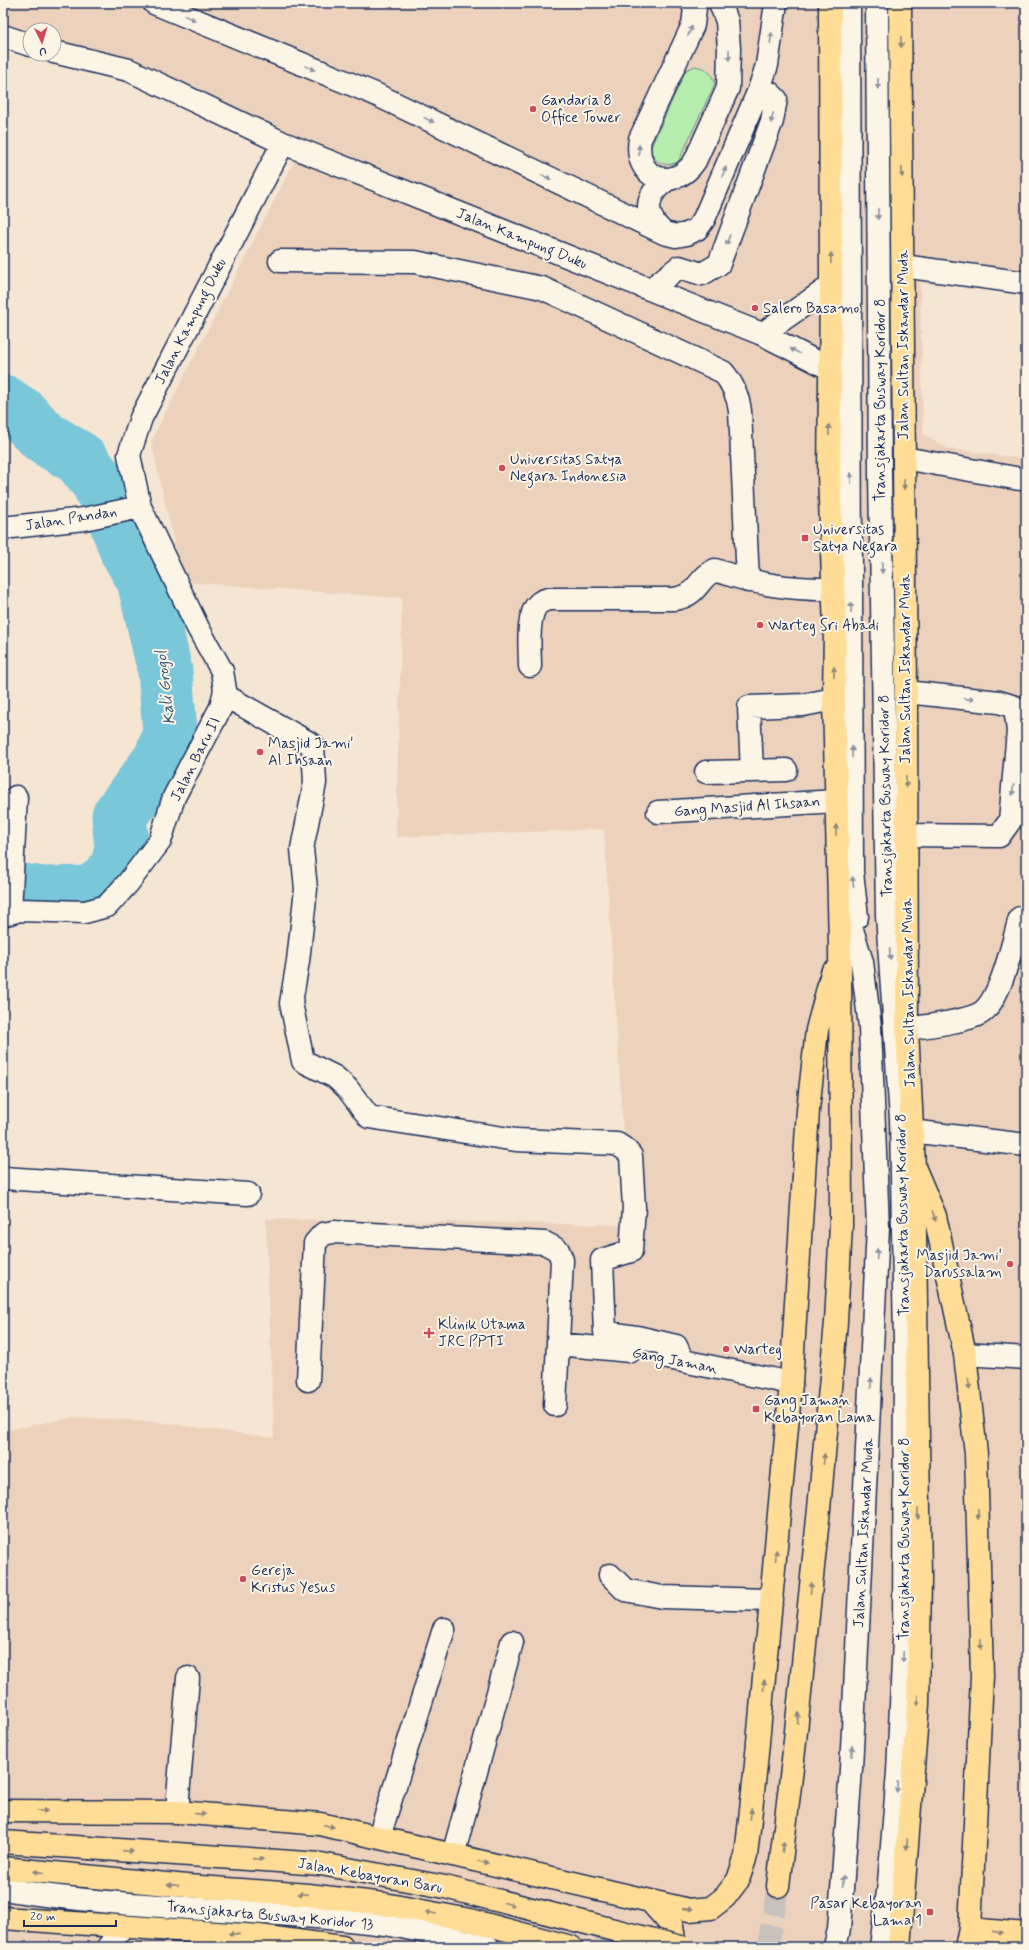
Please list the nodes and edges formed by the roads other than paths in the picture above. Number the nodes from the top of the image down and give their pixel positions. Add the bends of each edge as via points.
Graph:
1 (154, 3) edge
2 (692, 3) edge
3 (720, 3) edge
4 (776, 3) edge
5 (830, 3) edge
6 (849, 3) edge
7 (877, 3) edge
8 (900, 3) edge
9 (3, 36) edge
10 (22, 42) edge
11 (62, 54) edge
12 (759, 90) junction
13 (283, 142) junction
14 (647, 171) junction
15 (668, 179) junction
16 (609, 207) junction
17 (664, 233) junction
18 (280, 261) dead end
19 (903, 266) junction
20 (1026, 283) edge
21 (831, 286) junction
22 (651, 289) junction
23 (762, 334) junction
24 (829, 368) junction
25 (904, 458) junction
26 (1026, 480) edge
27 (133, 508) junction
28 (3, 528) edge
29 (748, 581) junction
30 (834, 588) junction
31 (530, 666) dead end
32 (906, 692) junction
33 (224, 695) junction
34 (834, 699) junction
35 (786, 770) dead end
36 (752, 771) junction
37 (706, 772) dead end
38 (16, 797) dead end
39 (836, 801) junction
40 (658, 812) dead end
41 (905, 835) junction
42 (837, 883) junction
43 (8, 907) edge
44 (1020, 918) dead end
45 (840, 945) junction
46 (862, 962) junction
47 (907, 1029) junction
48 (911, 1131) junction
49 (1026, 1145) edge
50 (914, 1167) junction
51 (3, 1178) edge
52 (248, 1194) dead end
53 (558, 1344) junction
54 (966, 1354) junction
55 (1026, 1358) edge
56 (683, 1361) junction
57 (308, 1380) dead end
58 (791, 1383) junction
59 (555, 1405) dead end
60 (610, 1575) dead end
61 (772, 1600) junction
62 (444, 1629) dead end
63 (512, 1642) dead end
64 (188, 1678) dead end
65 (3, 1811) edge
66 (178, 1812) junction
67 (379, 1837) junction
68 (3, 1842) edge
69 (453, 1855) junction
70 (3, 1868) edge
71 (778, 1886) tunnel mouth
72 (3, 1889) edge
73 (650, 1901) junction
74 (3, 1918) edge
75 (123, 1927) junction
76 (1026, 1934) edge
77 (968, 1938) edge
78 (108, 1947) edge
79 (342, 1947) edge
80 (488, 1947) edge
81 (572, 1947) edge
82 (675, 1947) edge
83 (681, 1947) edge
84 (835, 1947) edge
85 (881, 1947) edge
86 (899, 1947) edge

1 -> 16 street via 374,94
14 -> 2 street via 640,162 640,139 693,25 695,8
3 -> 15 street via 727,21 728,88 695,161 689,170 679,177
12 -> 4 street via 767,65
21 -> 5 main road, Jalan Sultan Iskandar Muda
46 -> 6 street, Transjakarta Busway Koridor 8 via 852,872
7 -> 85 street, Transjakarta Busway Koridor 8 via 880,466 887,907 901,1118 904,1342 904,1639 898,1772
8 -> 19 main road, Jalan Sultan Iskandar Muda
9 - 10 street
11 - 13 street, Jalan Kampung Duku via 129,70
17 -> 12 street via 676,236 687,234 697,229 704,220
12 -> 22 street via 770,93 776,99 772,121 719,264 702,274 679,267
13 - 22 street, Jalan Kampung Duku
13 - 27 street, Jalan Kampung Duku via 140,418 129,455
14 - 15 street via 657,177
14 - 16 street via 634,200 626,206
15 - 17 street via 658,185 648,205 655,226
16 - 17 street
18 - 29 street via 415,262 542,288 722,372 738,396 740,411
19 - 20 street
19 - 25 main road, Jalan Sultan Iskandar Muda
21 - 23 street
21 - 24 main road, Jalan Sultan Iskandar Muda
22 - 23 street, Jalan Kampung Duku
24 -> 23 street, Jalan Kampung Duku
30 -> 24 main road, Jalan Sultan Iskandar Muda via 829,474
25 - 26 street
25 -> 32 main road, Jalan Sultan Iskandar Muda
27 - 28 street, Jalan Pandan via 84,520
27 - 33 street, Jalan Baru II via 222,671
29 - 30 street via 803,590
29 - 31 street via 715,570 708,573 694,591 685,597 675,599 549,599 539,603 532,611
34 -> 30 main road, Jalan Sultan Iskandar Muda
32 -> 41 main road, Jalan Sultan Iskandar Muda
32 -> 41 street via 1000,702 1015,707 1018,731 1010,821 999,836
33 - 43 street, Jalan Baru II via 221,707 174,797 160,842 108,906 85,912 20,910
33 - 56 street via 313,745 315,783 302,849 306,889 291,1003 303,1061 335,1077 347,1088 369,1117 516,1140 617,1144 626,1150 631,1156 634,1208 631,1251 602,1260 605,1332 676,1346
34 - 36 street via 803,705 749,707
34 - 39 main road, Jalan Sultan Iskandar Muda
35 - 36 street
36 - 37 street
38 - 43 street
39 - 40 street, Gang Masjid Al Ihsaan
42 -> 39 main road, Jalan Sultan Iskandar Muda
41 - 47 main road, Jalan Sultan Iskandar Muda
42 - 45 main road, Jalan Sultan Iskandar Muda
42 - 46 street, Jalan Sultan Iskandar Muda
44 - 47 street via 997,993 981,1012 955,1021
45 - 58 main road via 817,1030 809,1103
71 -> 45 main road, Jalan Sultan Iskandar Muda via 793,1760 836,1322 841,1225
84 -> 46 street, Jalan Sultan Iskandar Muda via 840,1929 851,1769 878,1228 870,1027
47 - 48 main road, Jalan Sultan Iskandar Muda
48 - 49 street
48 - 50 main road, Jalan Sultan Iskandar Muda
50 -> 54 main road, Jalan Sultan Iskandar Muda via 935,1216
50 -> 86 main road, Jalan Sultan Iskandar Muda via 920,1578 918,1696
51 - 52 street
53 - 56 street, Gang Jaman via 620,1349
53 - 57 street via 562,1260 558,1250 545,1243 333,1232 323,1234 315,1243
53 - 59 street
54 - 55 street
54 -> 77 main road, Jalan Sultan Iskandar Muda via 976,1454 982,1676
56 - 58 street, Gang Jaman
61 -> 58 main road
60 - 61 street via 625,1590 662,1597
73 -> 61 main road via 689,1910 710,1908 725,1897 738,1880 746,1856
62 - 67 street
63 - 69 street
64 - 66 street
65 -> 66 main road
66 -> 67 main road via 320,1824
67 - 69 main road
68 -> 83 main road, Jalan Kebayoran Baru, bridge via 321,1864 445,1887
69 -> 73 main road
81 -> 70 main road, Jalan Kebayoran Baru via 470,1920 384,1904
72 - 80 street, Transjakarta Busway Koridor 13 via 44,1896 129,1904 241,1910 386,1924
73 - 82 main road via 672,1926
74 - 75 main road
75 - 78 street
79 -> 75 main road via 259,1936
77 -> 76 main road

